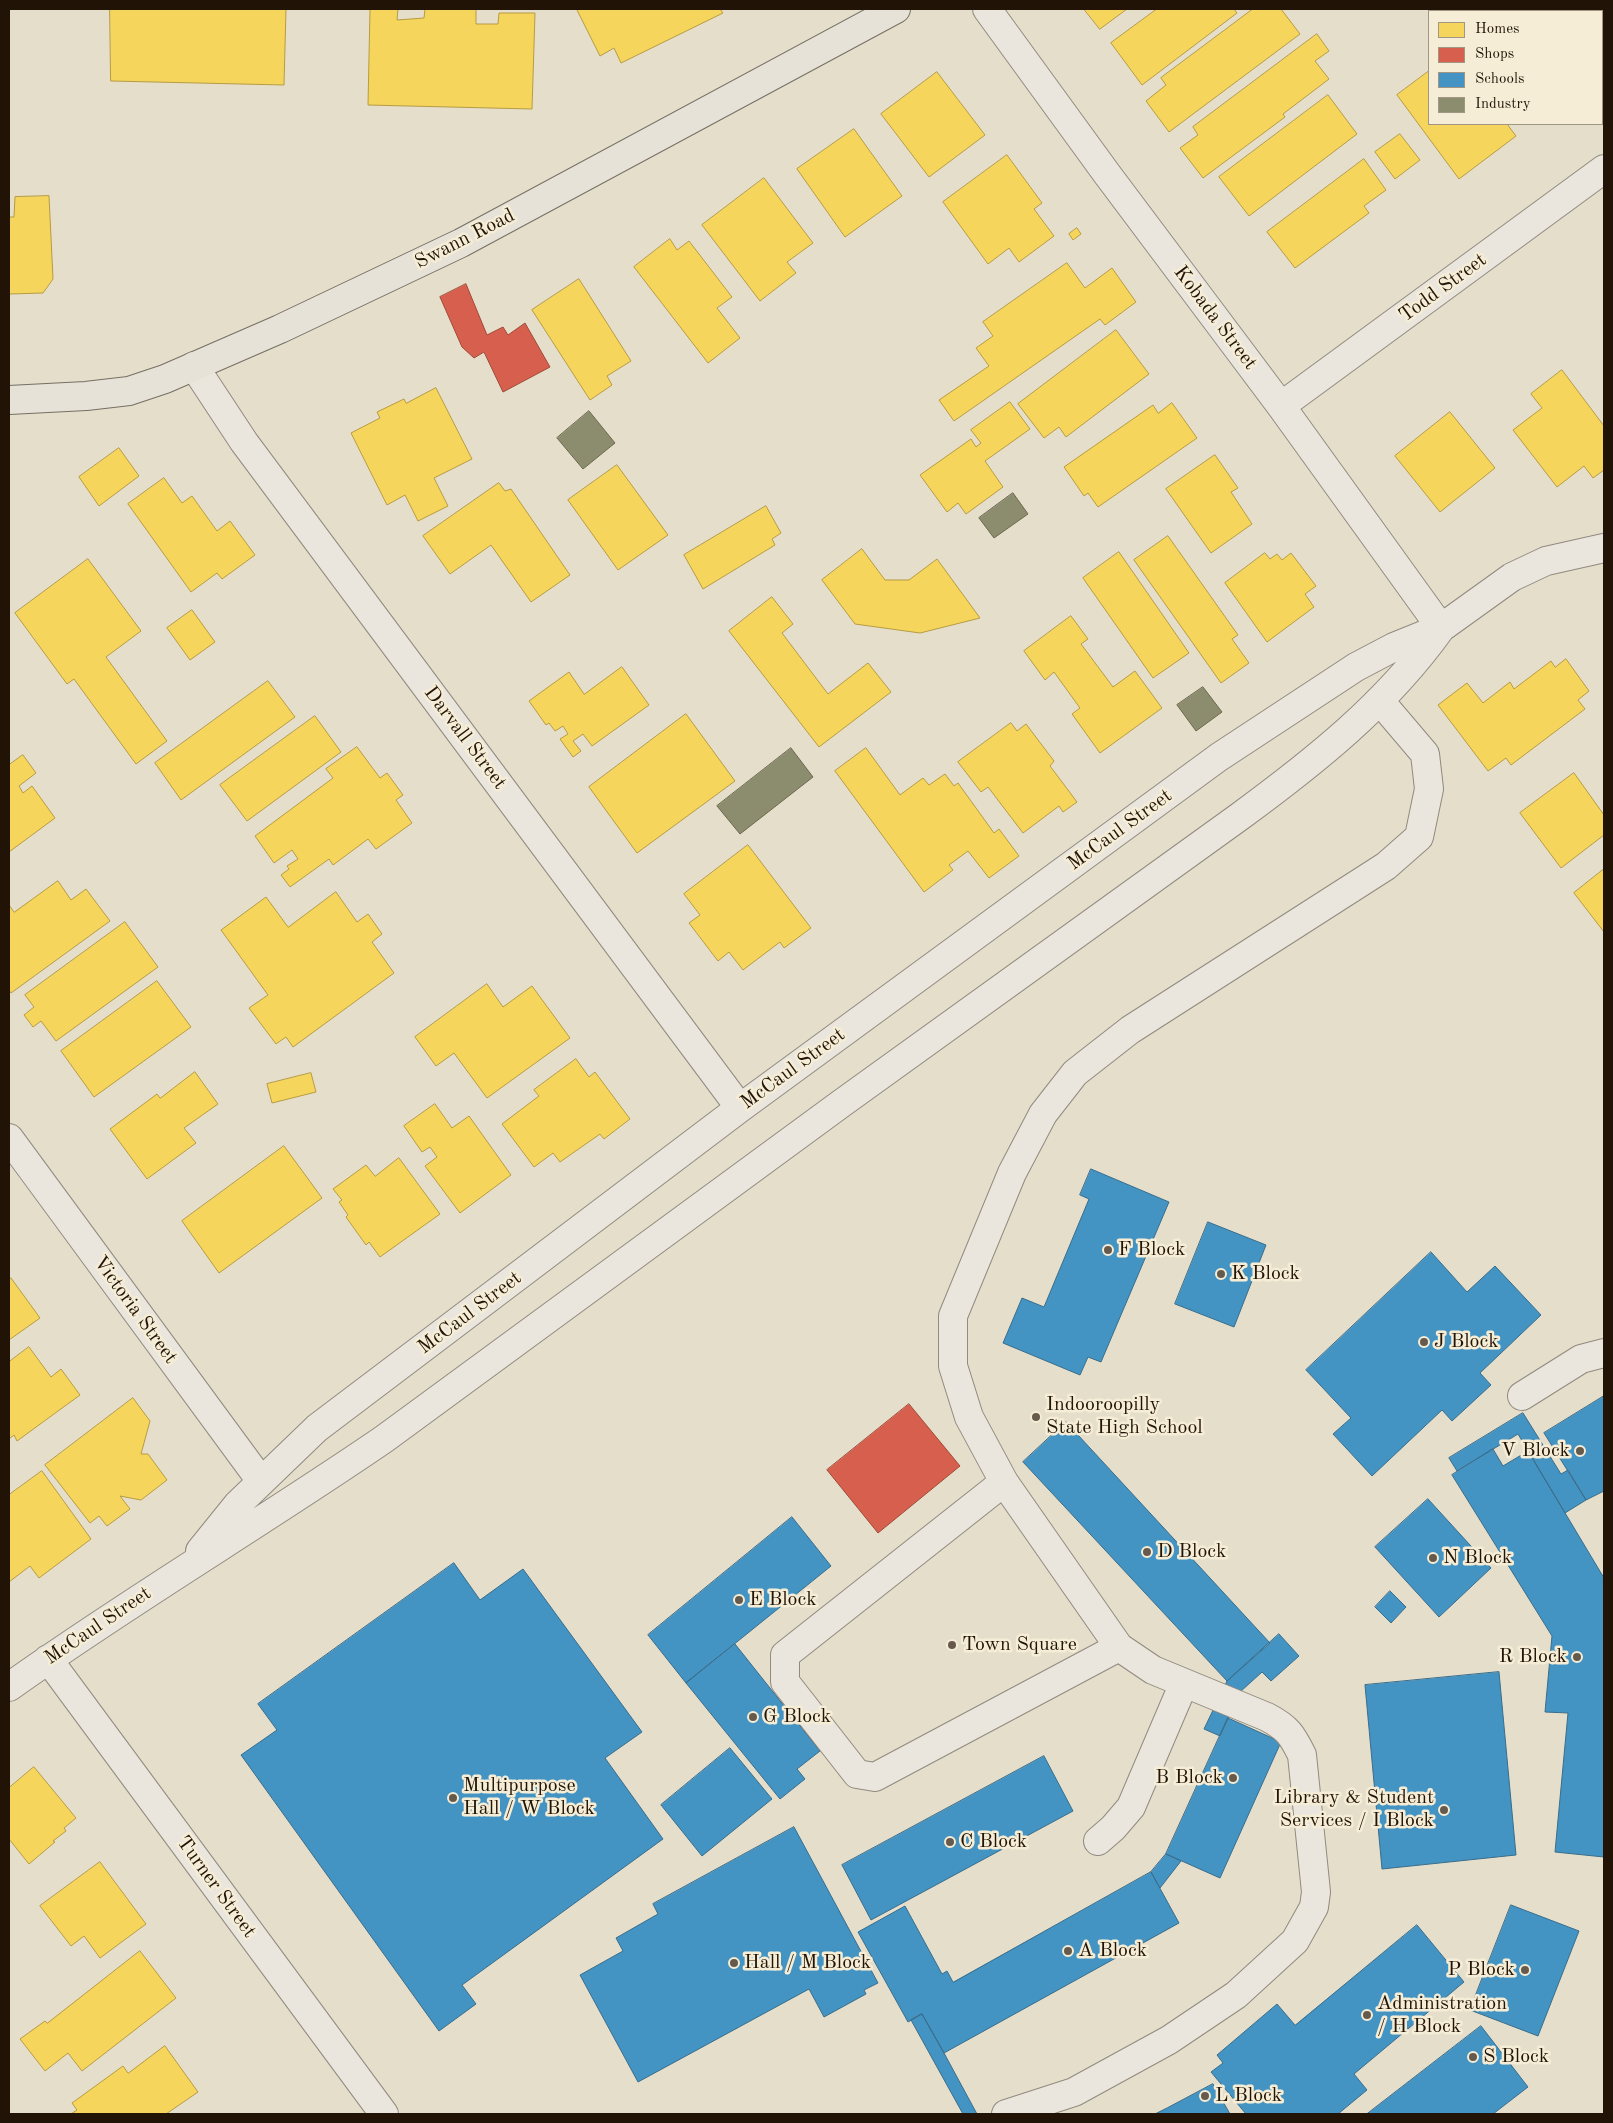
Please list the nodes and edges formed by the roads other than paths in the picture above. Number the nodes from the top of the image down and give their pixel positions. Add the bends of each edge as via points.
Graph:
1 (896, 9) edge
2 (987, 9) edge
3 (1604, 169) edge
4 (194, 366) junction
5 (9, 400) edge
6 (1281, 406) junction
7 (1604, 548) edge
8 (1441, 628) junction
9 (1380, 701) junction
10 (740, 1108) junction
11 (9, 1138) edge
12 (1604, 1352) edge
13 (1522, 1396) dead end
14 (261, 1481) junction
15 (1004, 1482) junction
16 (188, 1566) junction
17 (1119, 1647) junction
18 (48, 1659) junction
19 (1184, 1683) junction
20 (9, 1687) edge
21 (1098, 1841) dead end
22 (384, 2114) edge
23 (1006, 2114) edge

1 - 4 main road, Swann Road via 461,243
2 - 6 street, Kobada Street
3 - 6 street, Todd Street
4 - 5 main road, Swann Road via 129,391
4 - 10 street, Darvall Street via 244,442
6 - 8 street, Kobada Street
7 - 8 street, McCaul Street via 1536,565 1496,588
8 - 9 street, McCaul Street via 1406,675
8 - 10 street, McCaul Street via 1356,667 1219,757
9 - 15 street via 1425,754 1429,789 1419,837 1386,866 1130,1030 1074,1073 1043,1114 1012,1173 953,1316 953,1366 958,1383 969,1417
9 - 16 street, McCaul Street via 1272,793 384,1439
10 - 14 street, McCaul Street via 317,1428
11 - 14 street, Victoria Street
12 - 13 street via 1581,1359
14 - 16 street, McCaul Street
15 - 17 street
15 - 17 street via 785,1655 785,1682 857,1774 876,1777
16 - 18 street, McCaul Street
17 - 19 street via 1153,1670
18 - 20 street, McCaul Street
18 - 22 street, Turner Street
19 - 21 street via 1131,1807
19 - 23 street via 1267,1717 1284,1726 1293,1737 1302,1755 1316,1892 1314,1906 1295,1941 1226,2002 1169,2040 1074,2092

